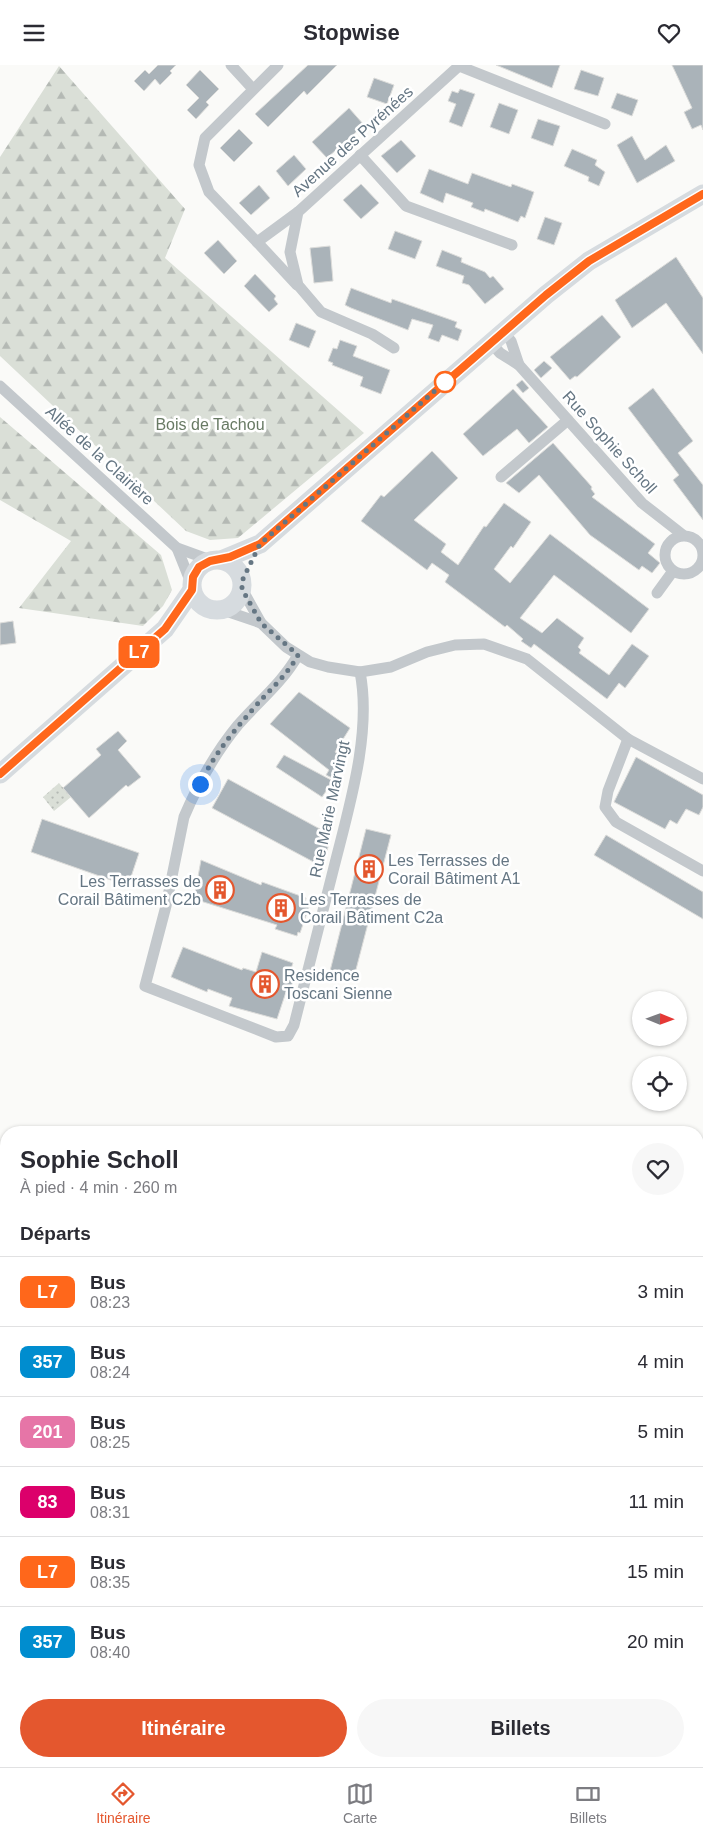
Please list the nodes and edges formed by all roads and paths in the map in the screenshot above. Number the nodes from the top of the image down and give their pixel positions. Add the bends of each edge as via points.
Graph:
1 (231, 65) edge
2 (278, 65) edge
3 (460, 66) edge
4 (253, 89) junction
5 (605, 124) dead end
6 (360, 155) junction
7 (703, 194) edge
8 (298, 212) junction
9 (257, 242) junction
10 (512, 245) dead end
11 (298, 285) junction
12 (498, 339) junction
13 (394, 348) dead end
14 (519, 365) junction
15 (0, 386) edge
16 (568, 419) junction
17 (502, 477) dead end
18 (683, 535) junction
19 (260, 544) junction
20 (177, 549) junction
21 (215, 560) junction
22 (673, 571) junction
23 (242, 585) junction
24 (192, 586) junction
25 (657, 593) dead end
26 (218, 610) junction
27 (261, 623) junction
28 (165, 629) junction
29 (298, 655) junction
30 (360, 671) junction
31 (628, 739) junction
32 (0, 774) edge
33 (703, 779) edge
34 (703, 871) edge

1 - 4 street
2 - 4 street, Avenue des Pyrénées
3 - 5 street
3 - 6 street, Avenue des Pyrénées
4 - 9 street, Avenue des Pyrénées via 205,138 199,165 209,193
6 - 8 street, Avenue des Pyrénées
6 - 10 street via 406,206
7 - 12 main road via 589,261
8 - 9 street
8 - 11 street, Avenue des Pyrénées via 290,252
9 - 11 street, Avenue des Pyrénées
11 - 13 street, Avenue des Pyrénées via 321,312 372,334
12 - 14 street, Rue Sophie Scholl via 500,353
12 - 14 street, Rue Sophie Scholl via 510,341
12 - 19 main road
14 - 16 street, Rue Sophie Scholl
15 - 20 street, Allée de la Clairière
16 - 17 street
16 - 18 street, Rue Sophie Scholl via 642,503
18 - 22 street via 672,539 665,549 666,561
18 - 22 street, Rue Sophie Scholl via 695,539 703,557 692,572
19 - 21 main road
19 - 23 main road
20 - 21 street, Allée de la Clairière
20 - 24 street, Allée de la Clairière
21 - 23 main road via 235,567
21 - 24 main road via 199,567
22 - 25 street
23 - 26 main road via 236,602
23 - 27 street
24 - 26 main road via 197,601
24 - 28 main road
26 - 27 street
26 - 28 main road
27 - 29 street
28 - 32 main road
29 - 30 street via 328,667
29 - 30 street, Rue Marie Marvingt via 210,763 189,805 145,986 276,1037 291,1032 354,784 360,751 364,689
30 - 31 street via 391,667 436,649 484,644 527,659
31 - 33 street
31 - 34 street via 605,807 616,822

